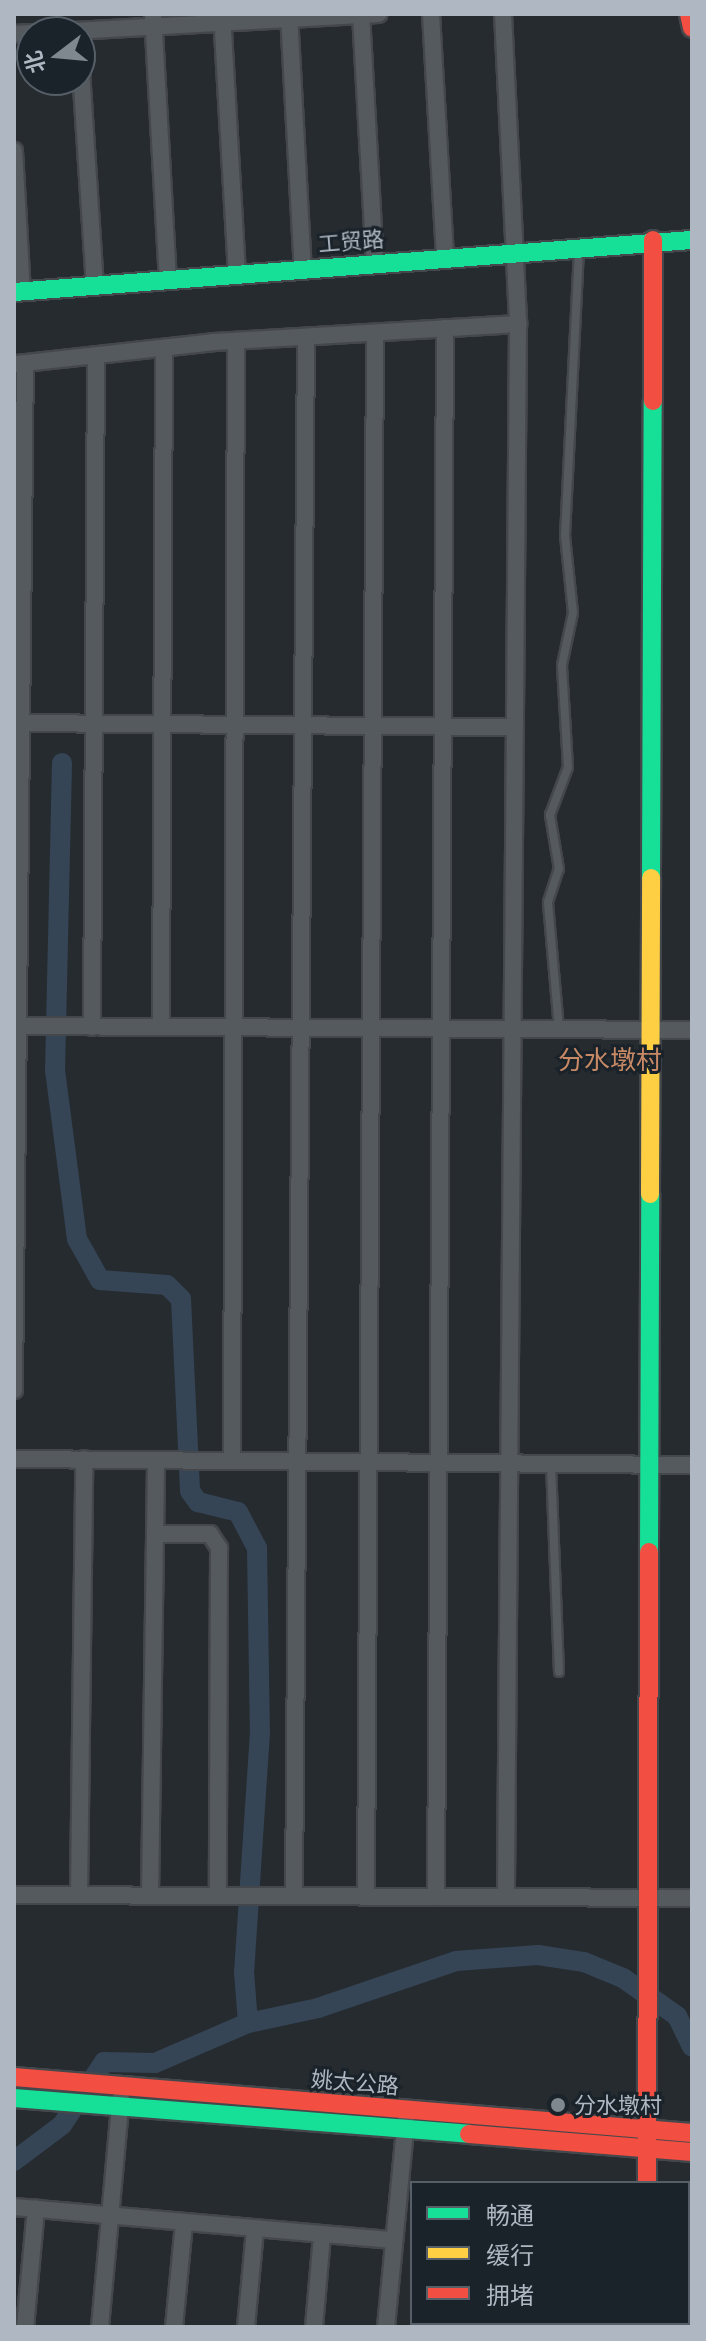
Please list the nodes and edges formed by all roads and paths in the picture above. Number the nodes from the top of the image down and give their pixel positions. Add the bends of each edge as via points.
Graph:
1 (361, 14) edge
2 (378, 14) edge
3 (431, 14) edge
4 (503, 14) edge
5 (689, 14) edge
6 (290, 16) edge
7 (223, 18) edge
8 (153, 20) edge
9 (96, 25) edge
10 (692, 28) edge
11 (83, 96) edge
12 (14, 151) edge
13 (653, 240) junction
14 (692, 240) edge
15 (579, 246) junction
16 (517, 251) junction
17 (445, 257) junction
18 (375, 263) junction
19 (303, 269) junction
20 (237, 274) junction
21 (168, 279) junction
22 (95, 286) junction
23 (18, 292) edge
24 (518, 324) junction
25 (445, 328) junction
26 (375, 333) junction
27 (306, 337) junction
28 (236, 341) junction
29 (164, 348) junction
30 (96, 356) junction
31 (20, 364) edge
32 (16, 723) edge
33 (94, 723) junction
34 (163, 724) junction
35 (233, 725) junction
36 (303, 725) junction
37 (373, 726) junction
38 (442, 727) junction
39 (515, 727) junction
40 (15, 1026) edge
41 (85, 1027) junction
42 (161, 1027) junction
43 (231, 1027) junction
44 (301, 1028) junction
45 (371, 1028) junction
46 (441, 1029) junction
47 (513, 1029) junction
48 (559, 1029) junction
49 (648, 1030) junction
50 (692, 1030) edge
51 (14, 1390) edge
52 (14, 1459) edge
53 (84, 1459) junction
54 (162, 1460) junction
55 (232, 1460) junction
56 (298, 1461) junction
57 (369, 1462) junction
58 (439, 1463) junction
59 (510, 1463) junction
60 (551, 1464) junction
61 (646, 1465) junction
62 (692, 1465) edge
63 (155, 1534) junction
64 (559, 1672) dead end
65 (14, 1895) edge
66 (79, 1895) junction
67 (150, 1895) junction
68 (218, 1896) junction
69 (294, 1896) junction
70 (366, 1897) junction
71 (436, 1897) junction
72 (506, 1897) junction
73 (652, 1897) junction
74 (692, 1898) edge
75 (14, 2077) edge
76 (122, 2087) junction
77 (14, 2098) edge
78 (120, 2108) junction
79 (407, 2110) junction
80 (650, 2129) junction
81 (404, 2131) junction
82 (690, 2142) edge
83 (650, 2148) junction
84 (647, 2181) edge
85 (14, 2207) edge
86 (36, 2209) junction
87 (111, 2216) junction
88 (184, 2223) junction
89 (255, 2230) junction
90 (322, 2235) junction
91 (394, 2240) junction
92 (25, 2327) edge
93 (100, 2327) edge
94 (174, 2327) edge
95 (246, 2327) edge
96 (314, 2327) edge
97 (386, 2327) edge

1 - 2 street
1 - 6 street
1 - 18 street
3 - 17 street
4 - 16 street
5 - 10 street
6 - 7 street
6 - 19 street
7 - 8 street
7 - 20 street
8 - 9 street
8 - 21 street
11 - 22 street
12 - 23 street
13 - 14 street, 工贸路
13 - 15 street, 工贸路
13 - 49 street
15 - 16 street, 工贸路
15 - 48 lane via 566,479 573,613 562,665 568,767 550,815 559,869 548,902
16 - 17 street, 工贸路
16 - 24 street
17 - 18 street, 工贸路
18 - 19 street, 工贸路
19 - 20 street, 工贸路
20 - 21 street, 工贸路
21 - 22 street, 工贸路
22 - 23 street, 工贸路
24 - 25 street
24 - 39 street
25 - 26 street
25 - 38 street
26 - 27 street
26 - 37 street
27 - 28 street
27 - 36 street
28 - 29 street
28 - 35 street
29 - 30 street
29 - 34 street
30 - 31 street
30 - 33 street
31 - 32 street
32 - 33 street
32 - 40 street
33 - 34 street
33 - 41 street
34 - 35 street
34 - 42 street
35 - 36 street
35 - 43 street
36 - 37 street
36 - 44 street
37 - 38 street
37 - 45 street
38 - 39 street
38 - 46 street
39 - 47 street
40 - 41 street
40 - 51 street
41 - 42 street
42 - 43 street
43 - 44 street
43 - 55 street
44 - 45 street
44 - 56 street
45 - 46 street
45 - 57 street
46 - 47 street
46 - 58 street
47 - 48 street
47 - 59 street
48 - 49 street
49 - 50 street
49 - 61 street
52 - 53 street
53 - 54 street
53 - 66 street
54 - 55 street
54 - 63 street
55 - 56 street
56 - 57 street
56 - 69 street
57 - 58 street
57 - 70 street
58 - 59 street
58 - 71 street
59 - 60 street
59 - 72 street
60 - 61 street
60 - 64 lane
61 - 62 street
61 - 73 street
63 - 67 street
63 - 68 street via 210,1534 219,1548
65 - 66 street
66 - 67 street
67 - 68 street
68 - 69 street
69 - 70 street
70 - 71 street
71 - 72 street
72 - 73 street
73 - 74 street
73 - 80 street
75 - 76 street, 姚太公路
76 - 78 street
76 - 79 street, 姚太公路
77 - 78 street, 姚太公路
78 - 81 street, 姚太公路
78 - 87 street
79 - 80 street, 姚太公路
79 - 81 street
80 - 82 street, 姚太公路
80 - 83 street
81 - 83 street, 姚太公路
81 - 91 street
82 - 83 street, 姚太公路
83 - 84 street
85 - 86 street
86 - 87 street
86 - 92 street
87 - 88 street
87 - 93 street
88 - 89 street
88 - 94 street
89 - 90 street
89 - 95 street
90 - 91 street
90 - 96 street
91 - 97 street

